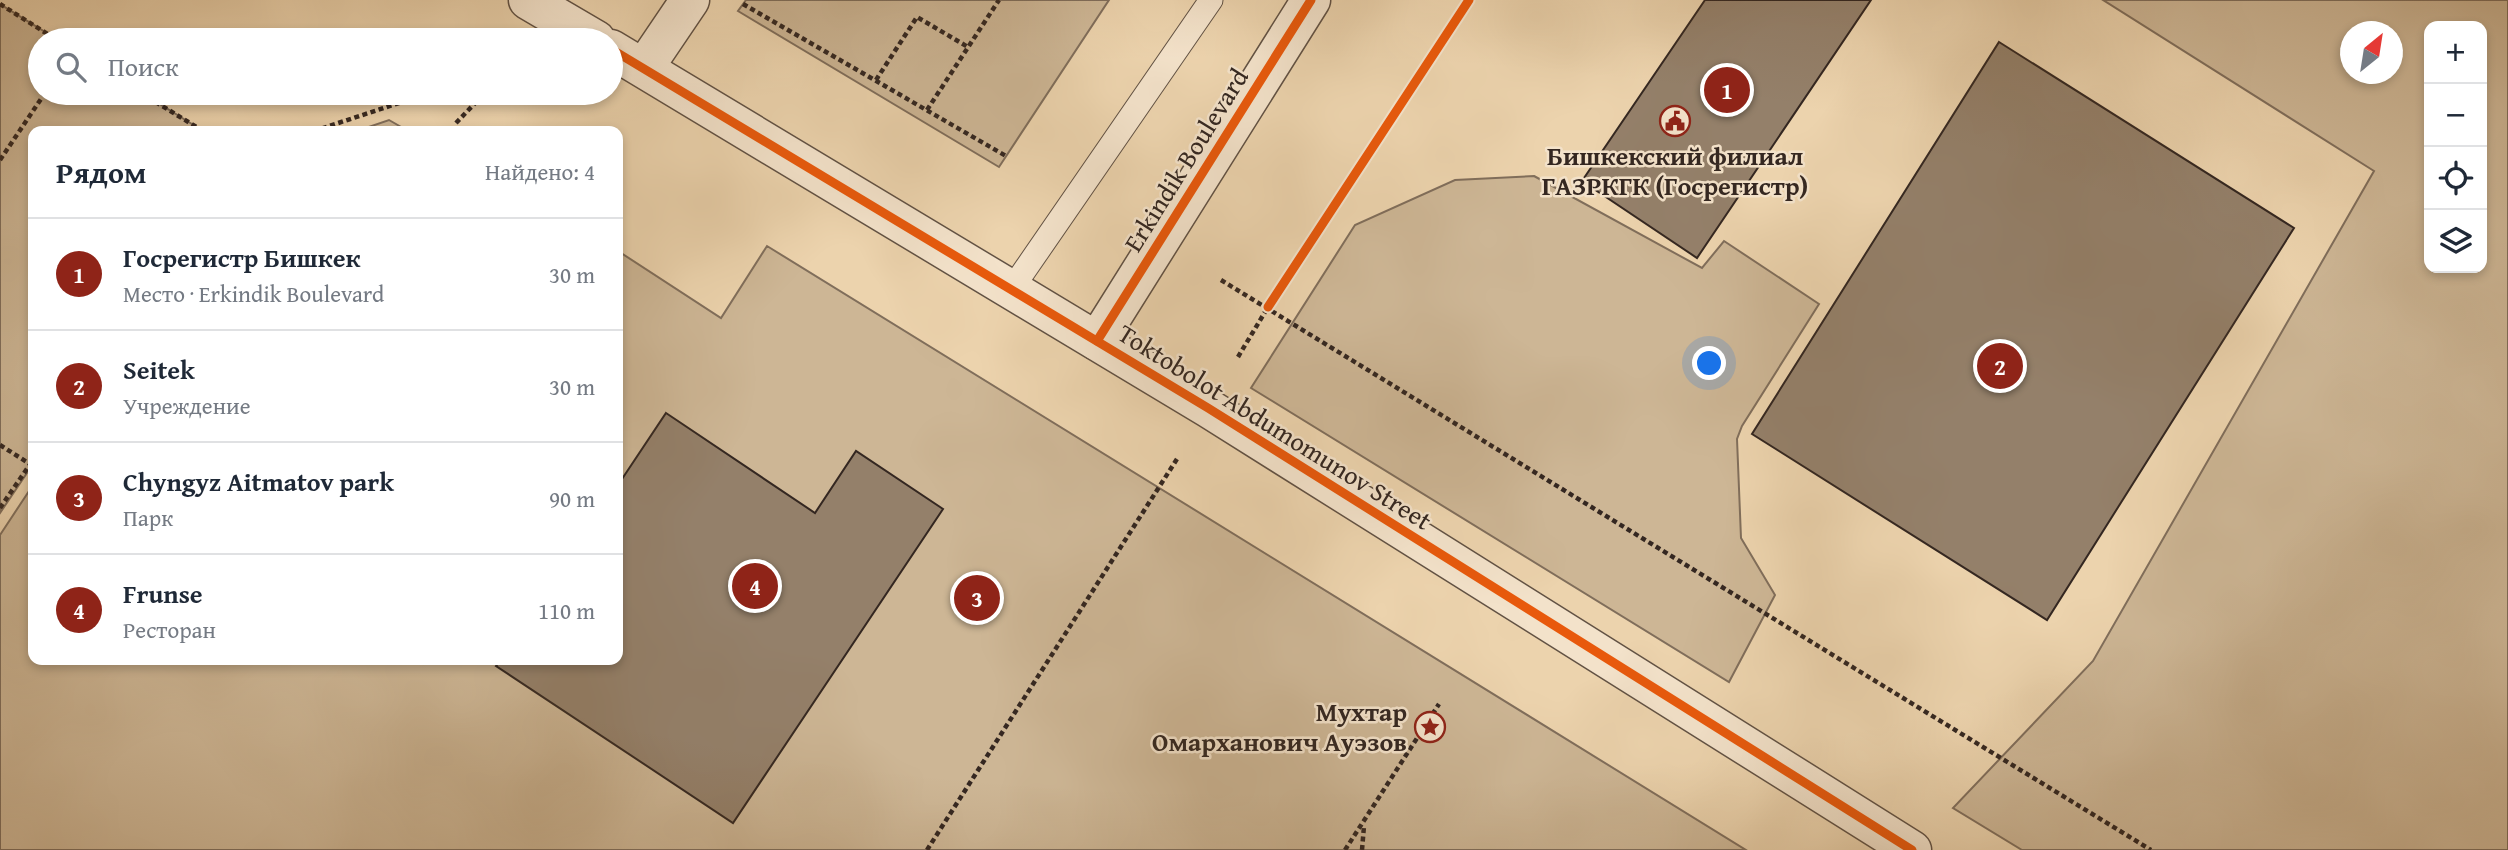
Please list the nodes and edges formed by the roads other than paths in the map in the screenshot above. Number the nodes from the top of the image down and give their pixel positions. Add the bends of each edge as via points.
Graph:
1 (528, 0) edge
2 (690, 0) edge
3 (1211, 0) edge
4 (1311, 0) edge
5 (576, 28) edge
6 (623, 56) edge
7 (644, 68) junction
8 (1012, 290) junction
9 (1097, 341) junction
10 (1912, 850) edge

1 - 5 street
2 - 7 street
3 - 8 lane
4 - 9 street, Erkindik Boulevard
6 - 7 street, Toktobolot Abdumomunov Street
7 - 8 street, Toktobolot Abdumomunov Street
8 - 9 street, Toktobolot Abdumomunov Street
9 - 10 street, Toktobolot Abdumomunov Street

